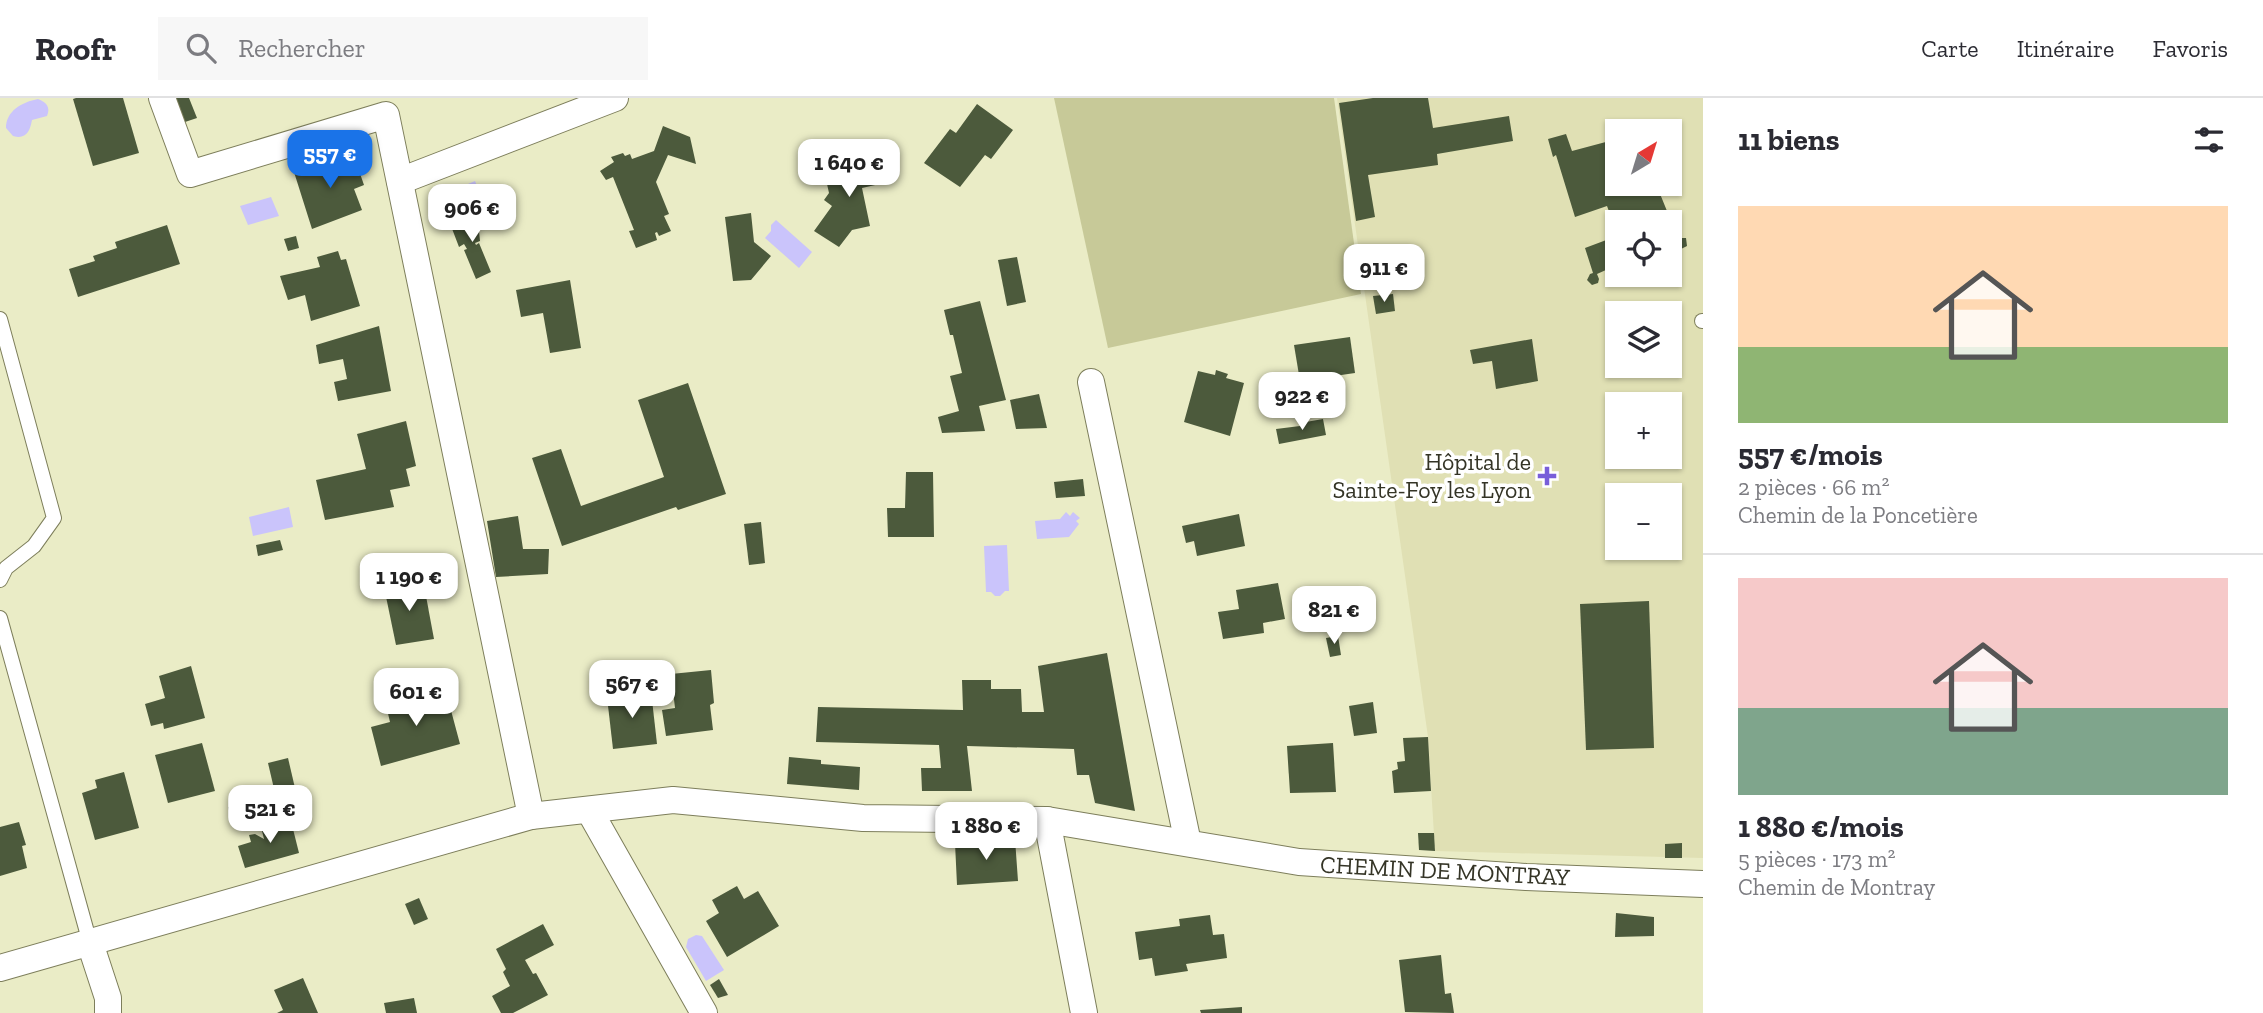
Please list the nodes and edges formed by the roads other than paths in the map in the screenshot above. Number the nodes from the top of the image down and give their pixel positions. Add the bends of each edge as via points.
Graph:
1 (162, 98) edge
2 (615, 98) edge
3 (393, 106) edge
4 (400, 181) junction
5 (0, 319) edge
6 (1091, 382) dead end
7 (0, 580) edge
8 (0, 618) edge
9 (589, 810) junction
10 (531, 816) junction
11 (1047, 820) junction
12 (1188, 843) junction
13 (1703, 884) edge
14 (90, 943) junction
15 (0, 968) edge
16 (108, 1013) edge
17 (704, 1013) edge
18 (1084, 1013) edge

1 - 3 street via 190,174
2 - 4 street
3 - 4 street
4 - 10 street
5 - 7 lane via 54,518
6 - 12 street
8 - 14 lane
9 - 10 street, CHEMIN DE MONTRAY
9 - 11 street, CHEMIN DE MONTRAY via 673,800 863,818
9 - 17 street
10 - 14 street, CHEMIN DE MONTRAY
11 - 12 street, CHEMIN DE MONTRAY
11 - 18 street
12 - 13 street, CHEMIN DE MONTRAY via 1298,862
14 - 15 street, CHEMIN DE MONTRAY
14 - 16 street via 108,998

